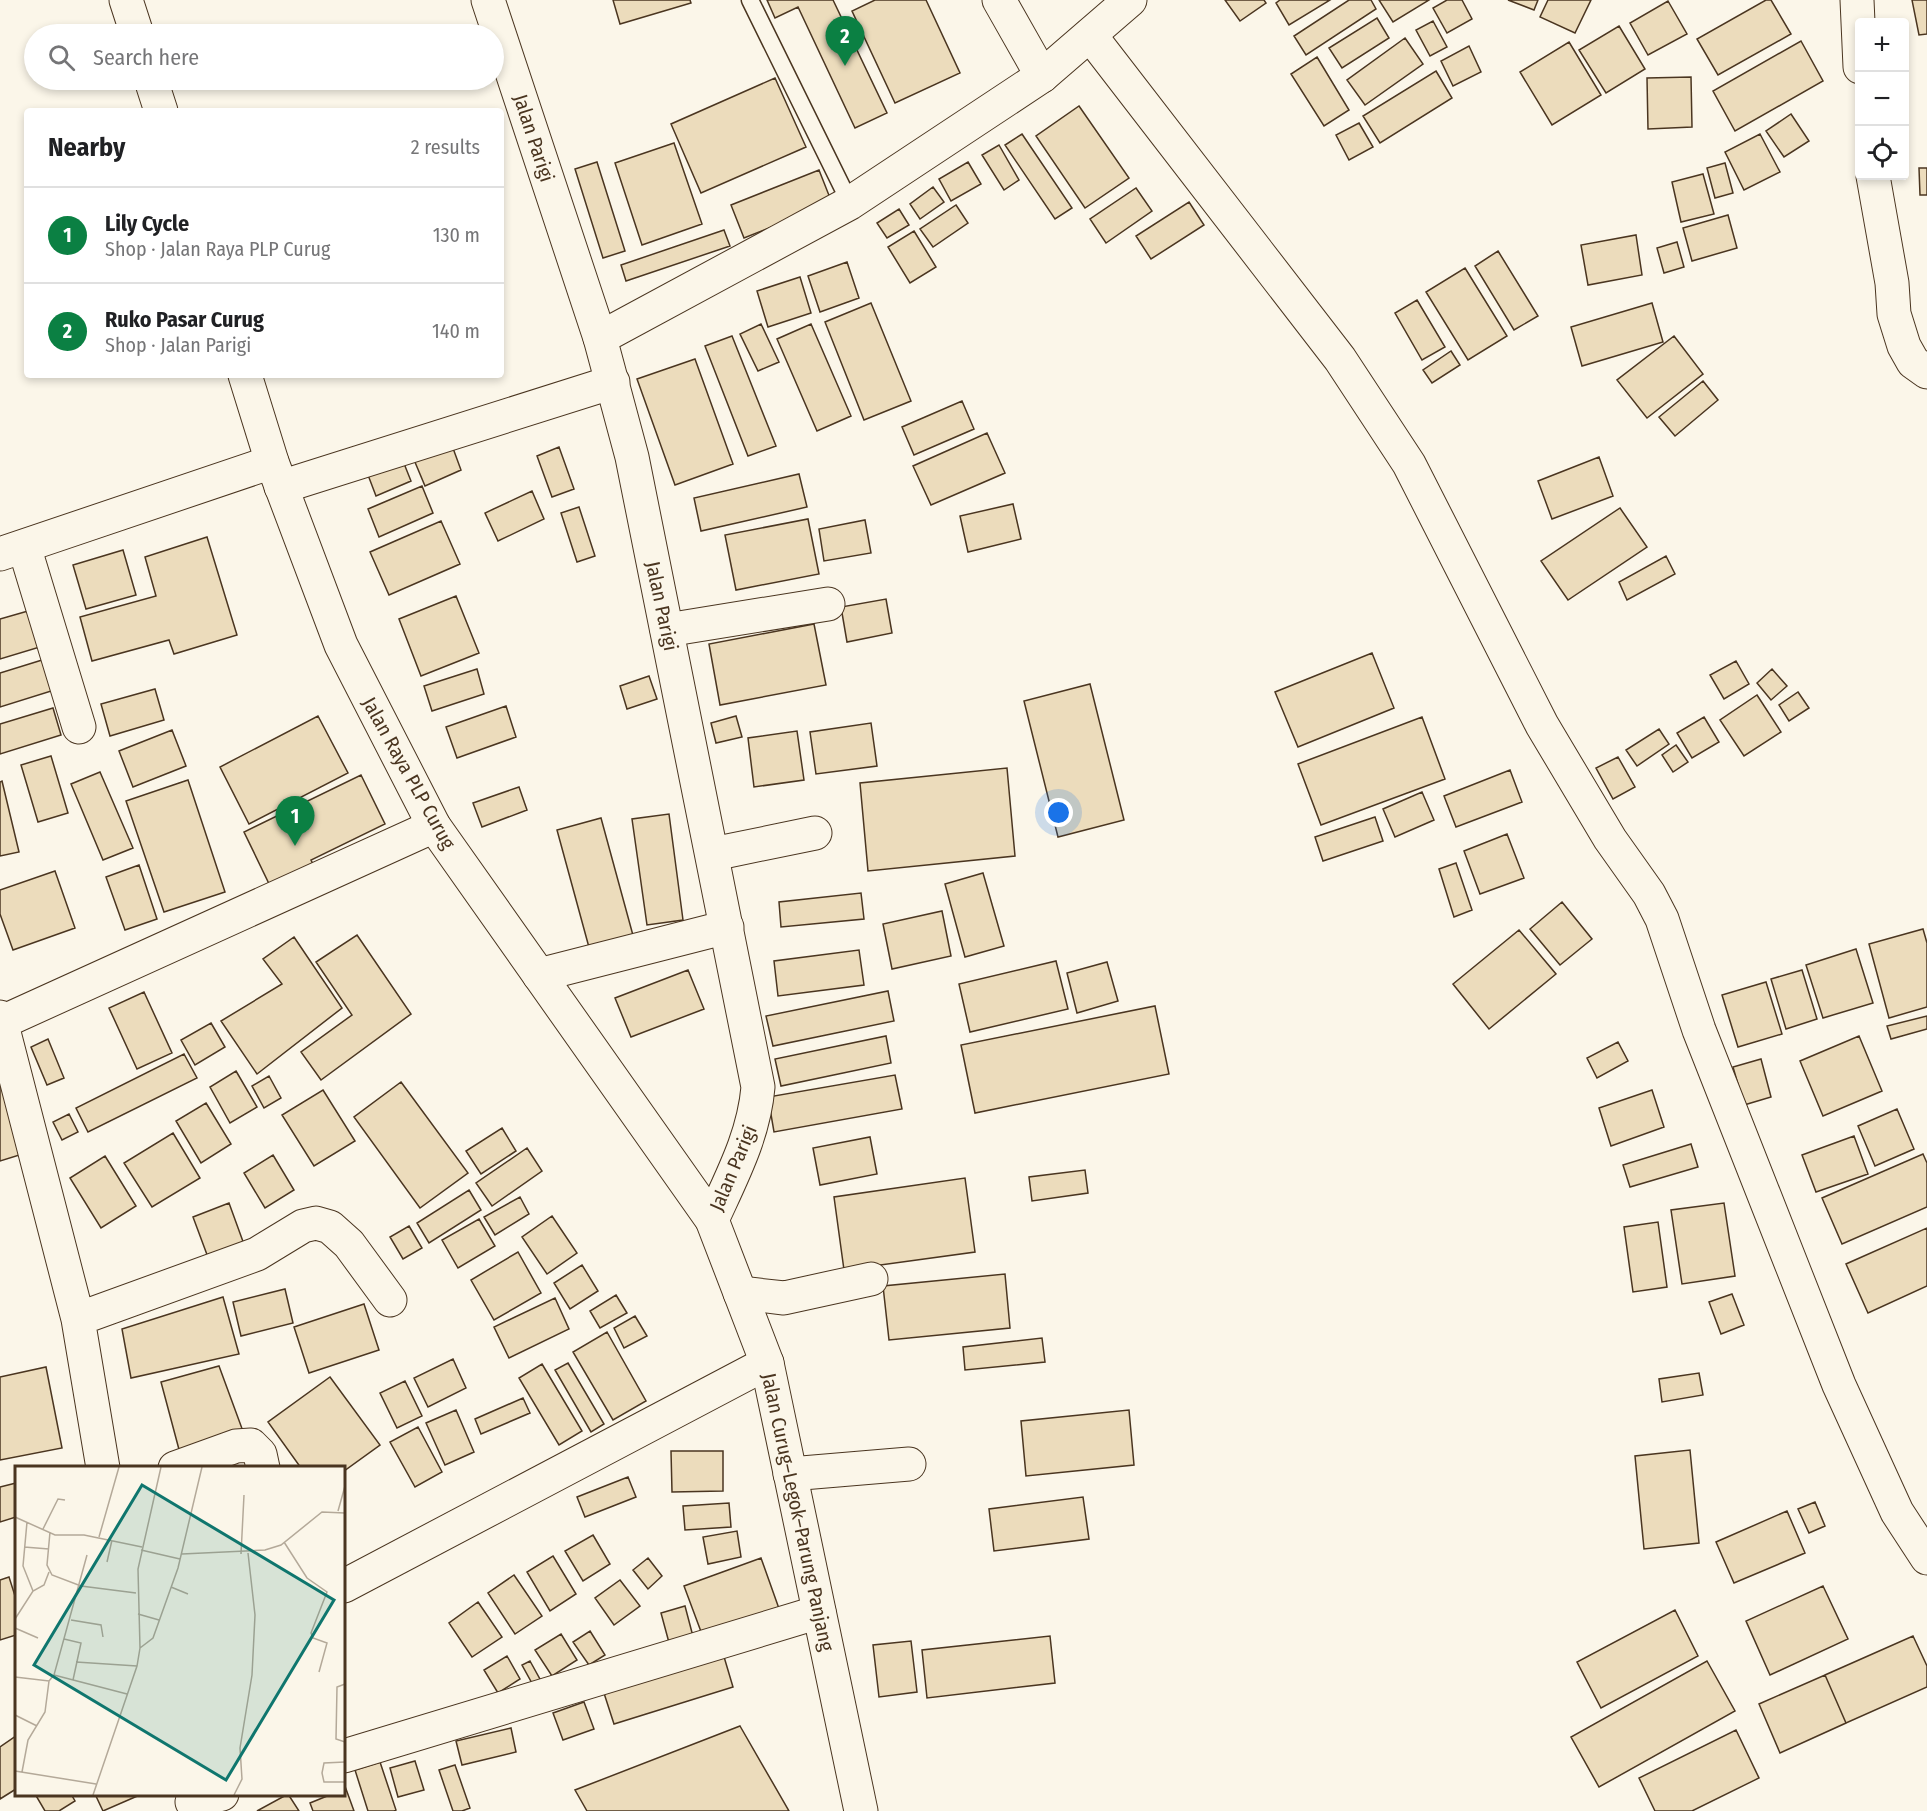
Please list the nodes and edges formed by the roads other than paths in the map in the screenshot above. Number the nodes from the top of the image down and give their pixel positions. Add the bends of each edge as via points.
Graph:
1 (126, 0) edge
2 (488, 0) edge
3 (750, 0) edge
4 (999, 0) edge
5 (1130, 0) edge
6 (1857, 0) edge
7 (1858, 18) edge
8 (134, 24) edge
9 (496, 24) edge
10 (1090, 35) junction
11 (504, 48) edge
12 (1041, 76) junction
13 (154, 90) edge
14 (160, 108) edge
15 (1874, 180) edge
16 (850, 203) junction
17 (600, 338) junction
18 (1927, 372) edge
19 (245, 378) edge
20 (613, 382) junction
21 (277, 474) junction
22 (12, 550) edge
23 (828, 604) dead end
24 (667, 630) junction
25 (80, 727) dead end
26 (434, 826) junction
27 (815, 833) dead end
28 (713, 854) junction
29 (728, 927) junction
30 (539, 975) junction
31 (1, 1021) edge
32 (712, 1220) junction
33 (871, 1279) dead end
34 (740, 1293) junction
35 (390, 1300) dead end
36 (78, 1319) junction
37 (766, 1363) junction
38 (909, 1464) dead end
39 (103, 1466) edge
40 (178, 1466) edge
41 (264, 1466) edge
42 (790, 1474) junction
43 (1927, 1558) edge
44 (345, 1585) edge
45 (819, 1612) junction
46 (346, 1746) edge
47 (861, 1811) edge

1 - 8 street
2 - 9 street, Jalan Parigi
3 - 16 lane
4 - 12 street
5 - 10 street
6 - 7 street
10 - 12 street
10 - 43 street via 1340,359 1376,412 1409,464 1542,725 1662,919 1700,1030 1839,1386 1897,1512
11 - 17 street, Jalan Parigi
12 - 16 street
13 - 14 street
15 - 18 street via 1894,314 1913,362
16 - 17 street
17 - 20 street, Jalan Parigi
19 - 21 street, Jalan Raya PLP Curug
20 - 21 street
20 - 24 street, Jalan Parigi
21 - 22 street
21 - 26 street, Jalan Raya PLP Curug via 341,645
22 - 25 street
23 - 24 street
24 - 28 street, Jalan Parigi
26 - 30 street, Jalan Raya PLP Curug
26 - 31 street
27 - 28 street
28 - 29 street, Jalan Parigi
29 - 30 street
29 - 32 street, Jalan Parigi via 758,1087 756,1113 743,1153
30 - 32 street, Jalan Raya PLP Curug
31 - 36 street
32 - 34 street, Jalan Curug–Legok–Parung Panjang
33 - 34 street via 784,1298
34 - 37 street, Jalan Curug–Legok–Parung Panjang
35 - 36 street via 349,1244 330,1227 316,1223 303,1226 257,1254
36 - 39 street
37 - 42 street, Jalan Curug–Legok–Parung Panjang
37 - 44 street
38 - 42 street
40 - 41 street via 236,1446 251,1446 260,1454
42 - 45 street, Jalan Curug–Legok–Parung Panjang
45 - 46 street via 453,1725
45 - 47 street, Jalan Curug–Legok–Parung Panjang

